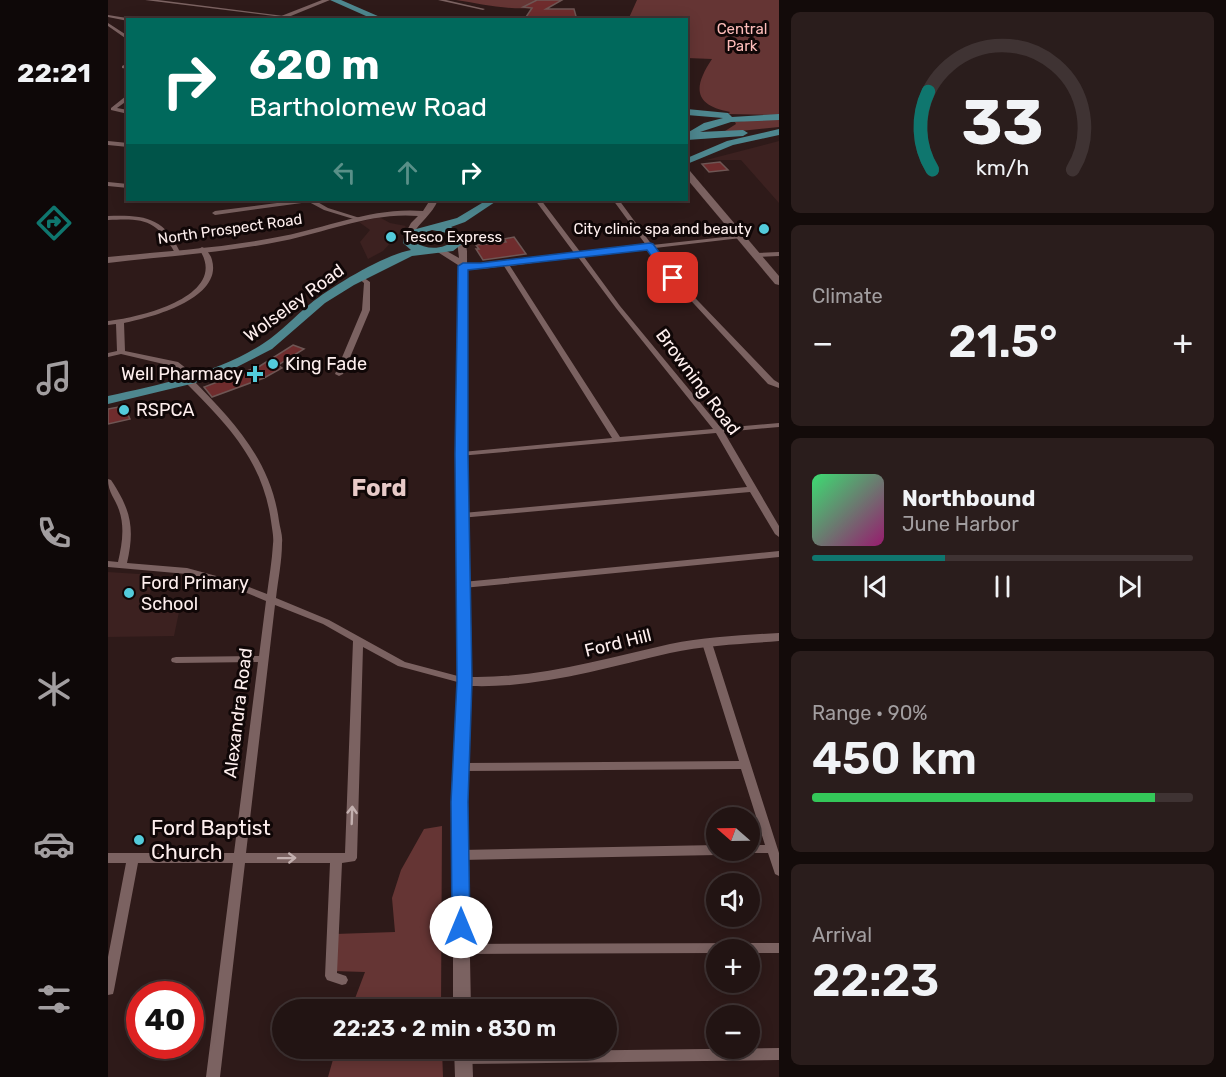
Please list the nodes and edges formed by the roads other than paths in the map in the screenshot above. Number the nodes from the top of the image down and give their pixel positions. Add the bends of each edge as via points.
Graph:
1 (147, 0) edge
2 (327, 0) edge
3 (334, 0) edge
4 (440, 0) edge
5 (345, 2) edge
6 (483, 9) dead end
7 (108, 16) edge
8 (282, 16) junction
9 (278, 18) edge
10 (379, 18) edge
11 (126, 19) edge
12 (108, 24) edge
13 (126, 38) edge
14 (126, 99) edge
15 (126, 112) edge
16 (688, 112) edge
17 (779, 117) edge
18 (746, 118) junction
19 (688, 122) edge
20 (704, 127) junction
21 (779, 131) edge
22 (688, 135) edge
23 (713, 135) junction
24 (108, 143) edge
25 (126, 145) edge
26 (710, 150) junction
27 (691, 159) edge
28 (688, 174) edge
29 (694, 181) junction
30 (108, 184) edge
31 (126, 186) edge
32 (303, 201) edge
33 (312, 201) edge
34 (433, 201) edge
35 (491, 201) edge
36 (505, 201) edge
37 (539, 201) edge
38 (617, 201) edge
39 (215, 213) dead end
40 (426, 214) junction
41 (108, 218) edge
42 (360, 219) junction
43 (435, 227) junction
44 (460, 237) junction
45 (741, 237) junction
46 (408, 238) junction
47 (650, 246) junction
48 (202, 249) junction
49 (435, 251) junction
50 (177, 252) junction
51 (779, 254) edge
52 (579, 255) junction
53 (756, 255) junction
54 (108, 260) edge
55 (506, 264) junction
56 (463, 265) junction
57 (360, 277) junction
58 (779, 282) edge
59 (120, 322) junction
60 (108, 323) edge
61 (121, 352) junction
62 (108, 355) edge
63 (339, 374) dead end
64 (188, 377) junction
65 (779, 386) edge
66 (108, 393) edge
67 (108, 400) edge
68 (779, 425) edge
69 (718, 431) junction
70 (616, 440) junction
71 (462, 454) junction
72 (108, 482) edge
73 (752, 489) junction
74 (463, 516) junction
75 (779, 534) edge
76 (779, 554) edge
77 (108, 564) edge
78 (122, 564) junction
79 (462, 585) junction
80 (270, 598) junction
81 (779, 636) edge
82 (358, 639) junction
83 (707, 643) junction
84 (263, 659) junction
85 (176, 660) dead end
86 (465, 681) junction
87 (745, 765) junction
88 (461, 767) junction
89 (760, 849) edge
90 (772, 849) junction
91 (706, 850) edge
92 (461, 855) junction
93 (133, 857) junction
94 (108, 858) edge
95 (336, 858) junction
96 (238, 859) junction
97 (779, 871) edge
98 (779, 948) edge
99 (461, 949) junction
100 (342, 980) dead end
101 (108, 990) edge
102 (462, 999) edge
103 (617, 1053) edge
104 (779, 1054) edge
105 (463, 1059) edge
106 (213, 1077) edge
107 (464, 1077) edge

1 - 8 street
2 - 8 street
3 - 5 main road
4 - 6 street
5 - 10 main road
7 - 11 street
8 - 9 street
12 - 13 street
14 - 15 street via 113,109
16 - 18 main road
17 - 18 main road
18 - 20 main road
19 - 20 main road
20 - 22 main road
20 - 23 main road
21 - 23 main road
21 - 26 main road
22 - 23 main road
23 - 26 main road via 715,141
24 - 25 street
26 - 27 main road
27 - 29 main road
28 - 29 main road
29 - 45 main road
30 - 31 street
32 - 39 street
33 - 42 street
34 - 40 street
35 - 43 main road via 461,220
36 - 44 main road
37 - 52 street, Browning Road
38 - 47 street
40 - 42 street, North Prospect Road via 392,212
40 - 43 street via 426,221
40 - 46 street
41 - 50 street via 148,220 164,229
42 - 48 street, North Prospect Road via 282,238
43 - 44 main road
43 - 46 main road, Wolseley Road
44 - 49 main road, Wolseley Road via 456,246
44 - 56 street
45 - 47 street
45 - 53 main road
46 - 49 main road via 420,250
46 - 64 main road, Wolseley Road via 388,256 322,290 260,342
47 - 52 street
47 - 65 street via 673,278
48 - 50 street, North Prospect Road
48 - 59 street via 209,260 209,277 194,294 167,309
49 - 56 street
49 - 57 main road, Wolseley Road via 410,253
50 - 54 street, North Prospect Road
51 - 53 street
52 - 55 street
52 - 69 street, Browning Road
53 - 58 main road
55 - 56 street
55 - 70 street
56 - 71 street
57 - 63 street via 367,282 366,310
57 - 64 main road, Wolseley Road via 319,303 268,346 228,367
59 - 60 street
59 - 61 street
61 - 62 street
61 - 64 street via 175,364
64 - 66 main road, Wolseley Road
64 - 67 main road, Wolseley Road
64 - 80 street, Alexandra Road via 254,457 268,487 278,542
68 - 69 street
69 - 70 street
69 - 73 street, Browning Road
70 - 71 street
71 - 74 street
72 - 78 street via 125,509 128,543
73 - 74 street
73 - 75 street, Browning Road
74 - 79 street
76 - 79 street
77 - 78 street
78 - 80 street via 189,572
79 - 86 street
80 - 82 street
80 - 84 street, Alexandra Road
81 - 83 street, Ford Hill
82 - 86 street via 402,664
95 -> 82 street via 351,858
83 - 86 street, Ford Hill via 544,678
83 - 87 street
84 - 85 street
84 - 96 street, Alexandra Road
86 - 88 street
87 - 88 street
87 - 90 street
88 - 92 street
89 - 90 street
90 - 97 street
91 - 92 street
92 - 99 street
93 - 94 street
93 - 96 street
93 - 101 street
96 -> 95 street
95 - 100 street via 332,976
96 - 106 street, Alexandra Road
98 - 99 street
99 - 102 street
103 - 104 street
105 - 107 street

